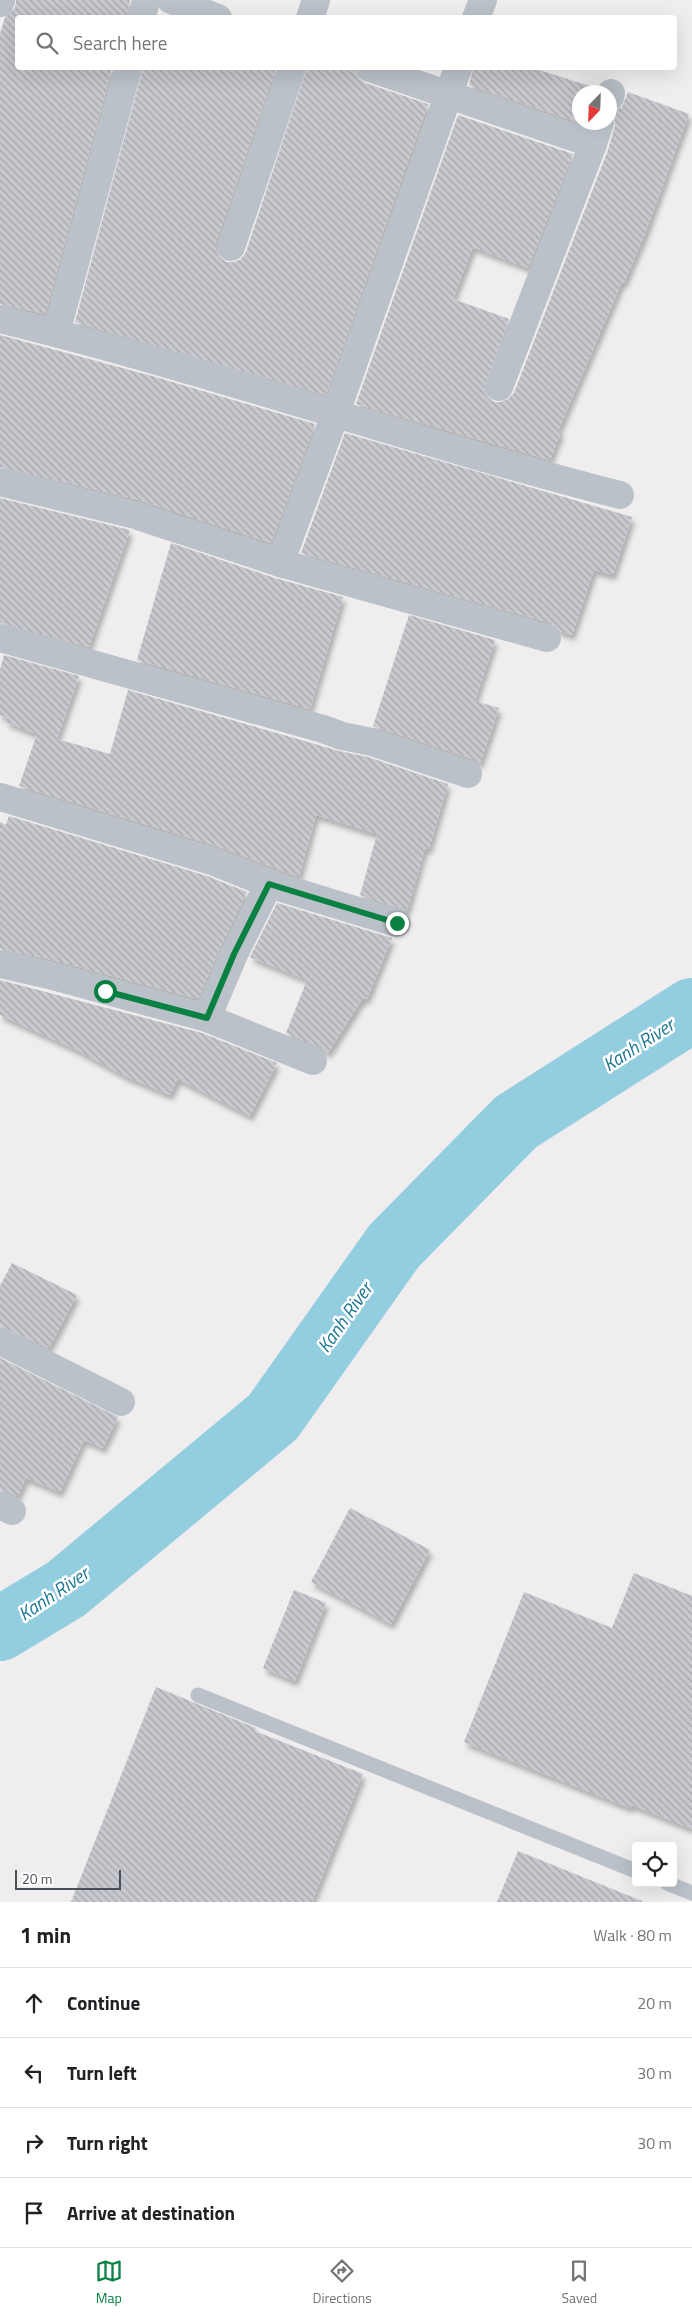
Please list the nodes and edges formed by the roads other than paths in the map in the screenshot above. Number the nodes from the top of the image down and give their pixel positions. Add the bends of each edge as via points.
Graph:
1 (146, 0) edge
2 (171, 0) edge
3 (316, 0) edge
4 (483, 0) edge
5 (143, 15) edge
6 (210, 15) edge
7 (311, 15) edge
8 (477, 15) edge
9 (127, 70) edge
10 (291, 70) edge
11 (376, 70) edge
12 (457, 70) edge
13 (448, 94) junction
14 (597, 133) edge
15 (231, 247) dead end
16 (0, 319) edge
17 (56, 333) junction
18 (499, 387) dead end
19 (335, 415) junction
20 (0, 482) edge
21 (620, 495) dead end
22 (280, 564) junction
23 (0, 638) edge
24 (546, 638) dead end
25 (468, 774) dead end
26 (0, 797) edge
27 (269, 884) junction
28 (397, 923) dead end
29 (0, 964) edge
30 (207, 1018) junction
31 (313, 1061) dead end
32 (0, 1341) edge
33 (121, 1402) dead end
34 (198, 1695) dead end
35 (632, 1869) edge
36 (677, 1887) edge
37 (692, 1893) edge

1 - 5 street
2 - 6 street
3 - 7 street
4 - 8 street
9 - 17 street
10 - 15 street
11 - 13 street
12 - 13 street
13 - 14 street
13 - 19 street
14 - 18 street
16 - 17 street
17 - 19 street
19 - 21 street
19 - 22 street
20 - 22 street via 135,514
22 - 24 street
23 - 25 street via 372,742
26 - 27 street via 212,861
27 - 28 street
27 - 30 street
29 - 30 street
30 - 31 street
32 - 33 street
34 - 35 lane
36 - 37 lane

